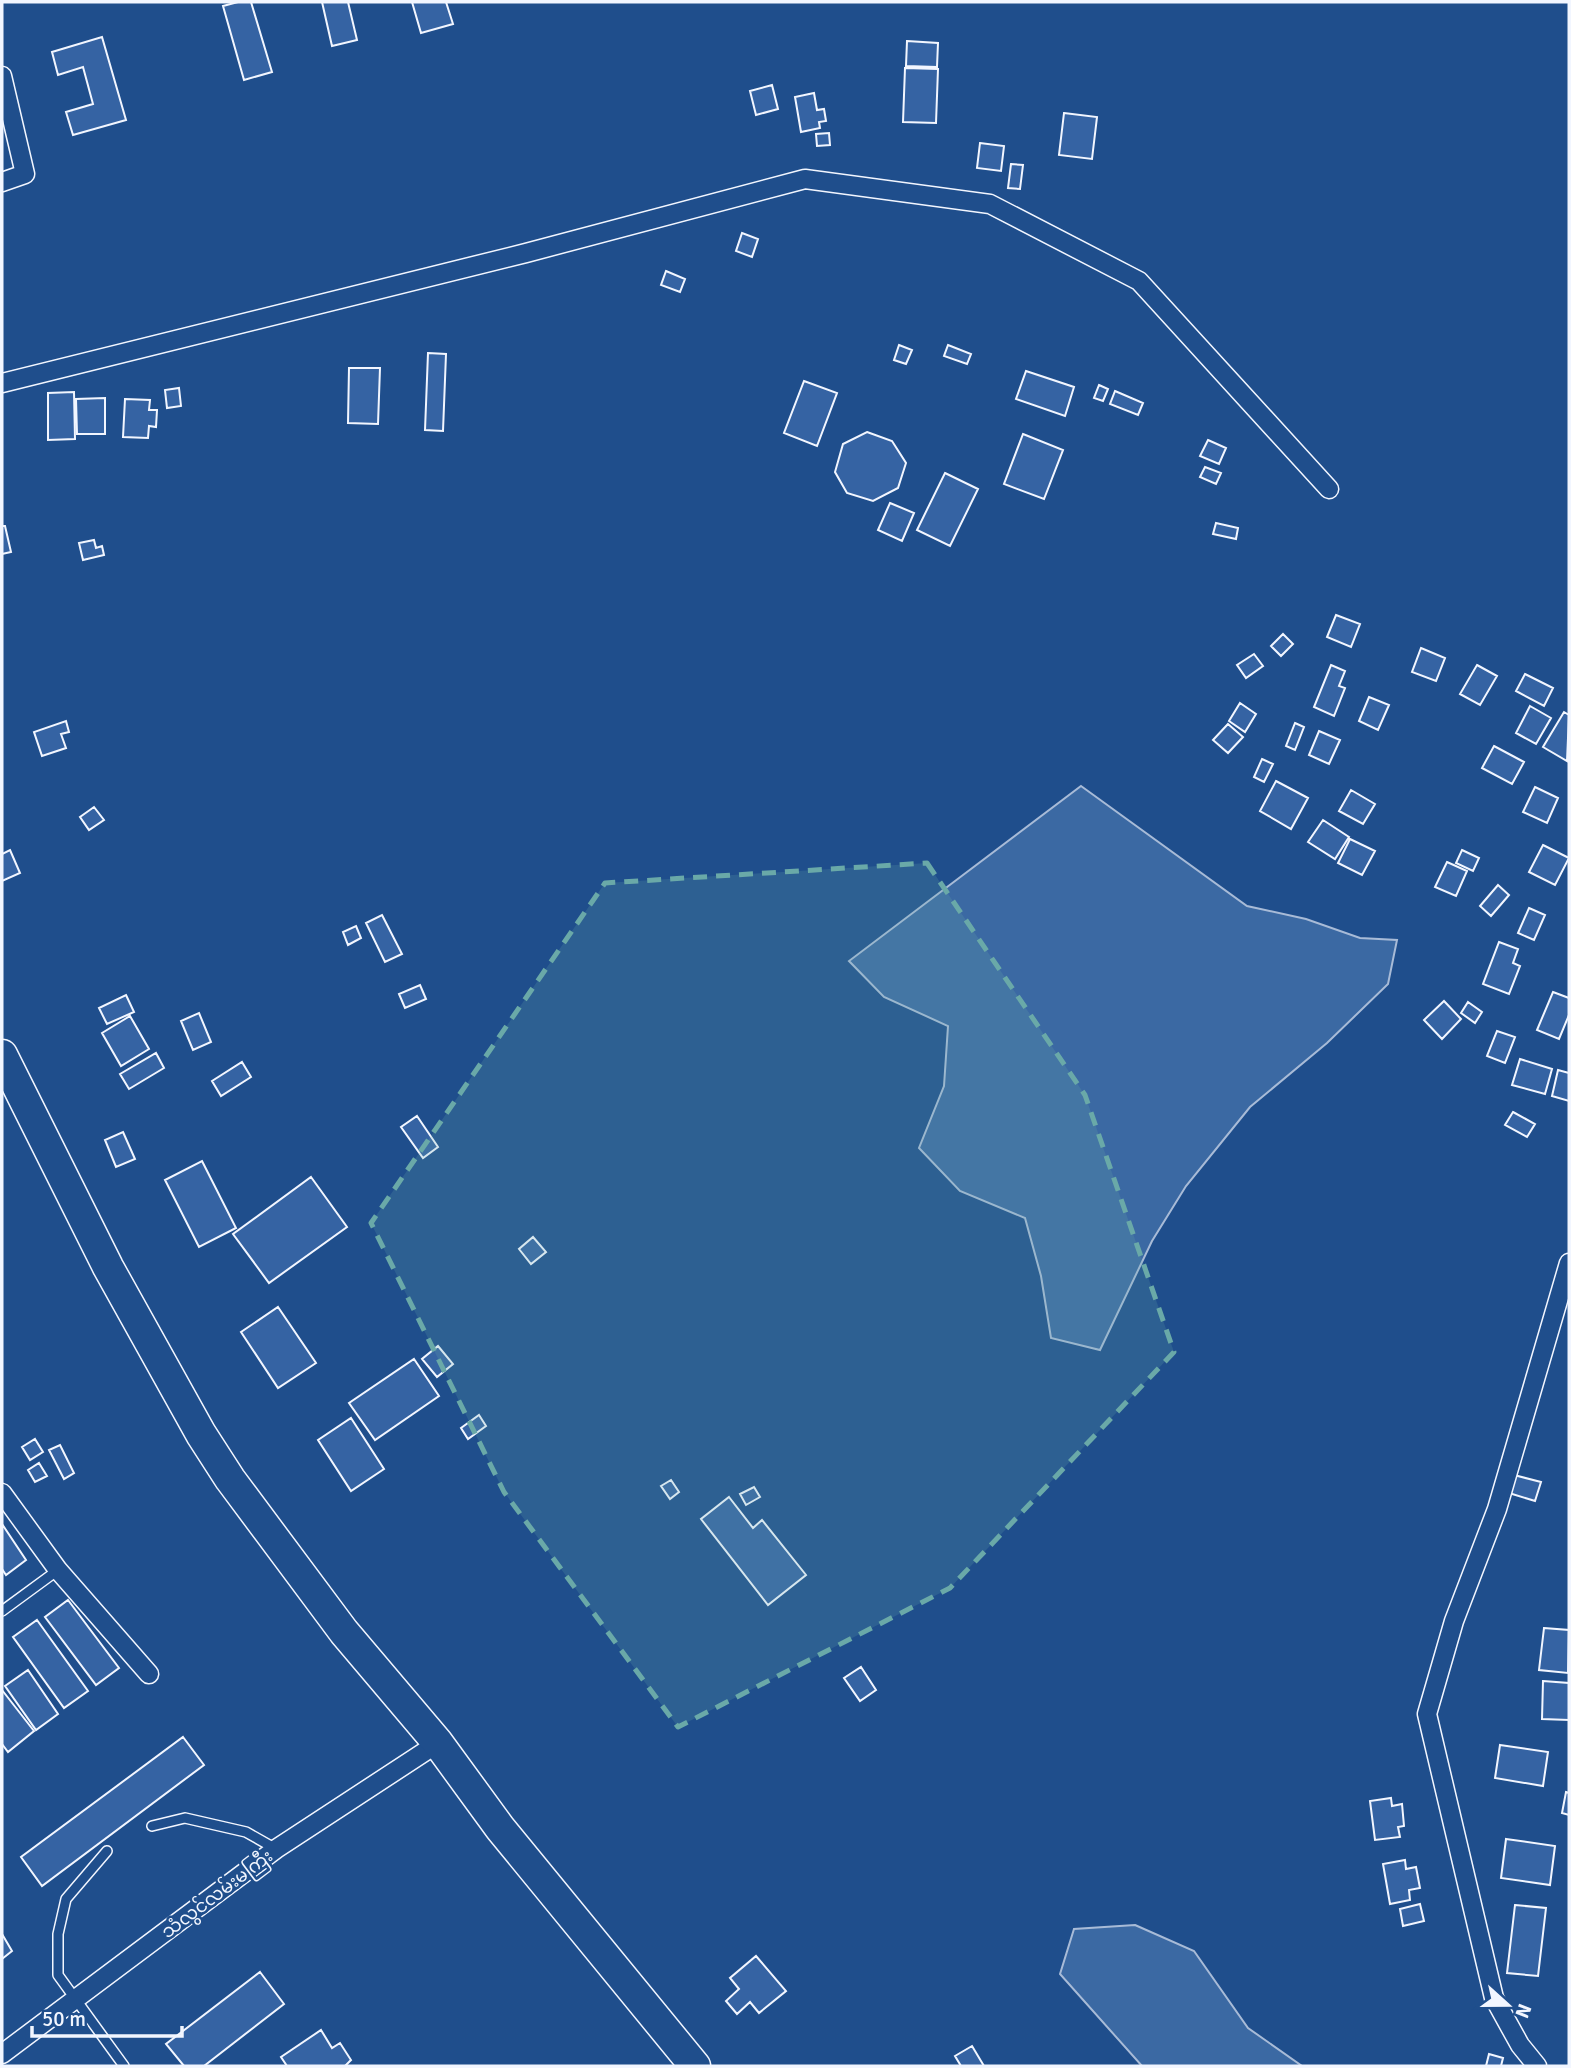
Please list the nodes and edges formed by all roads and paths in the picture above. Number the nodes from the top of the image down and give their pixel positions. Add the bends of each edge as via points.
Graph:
1 (2, 76) edge
2 (2, 182) edge
3 (2, 383) edge
4 (1329, 488) dead end
5 (2, 1055) edge
6 (1569, 1263) edge
7 (2, 1493) edge
8 (58, 1570) junction
9 (2, 1611) edge
10 (149, 1674) dead end
11 (438, 1743) junction
12 (152, 1826) dead end
13 (276, 1849) junction
14 (107, 1851) dead end
15 (76, 2000) junction
16 (2, 2054) edge
17 (124, 2066) edge
18 (695, 2066) edge
19 (1537, 2066) edge

1 - 2 street via 25,174
3 - 4 street via 805,180 990,204 1139,281
5 - 11 highway via 108,1267 201,1434 263,1526 344,1632
6 - 19 street via 1497,1509 1454,1621 1427,1714 1494,1998
7 - 8 street
8 - 9 lane
8 - 10 street
11 - 13 street, သံလွင်လမ်းမကြီး
11 - 18 highway via 508,1838
12 - 13 lane via 185,1818 197,1820 246,1832
13 - 15 street, သံလွင်လမ်းမကြီး
14 - 15 lane via 66,1899 58,1934 58,1975
15 - 16 street, သံလွင်လမ်းမကြီး
15 - 17 lane

